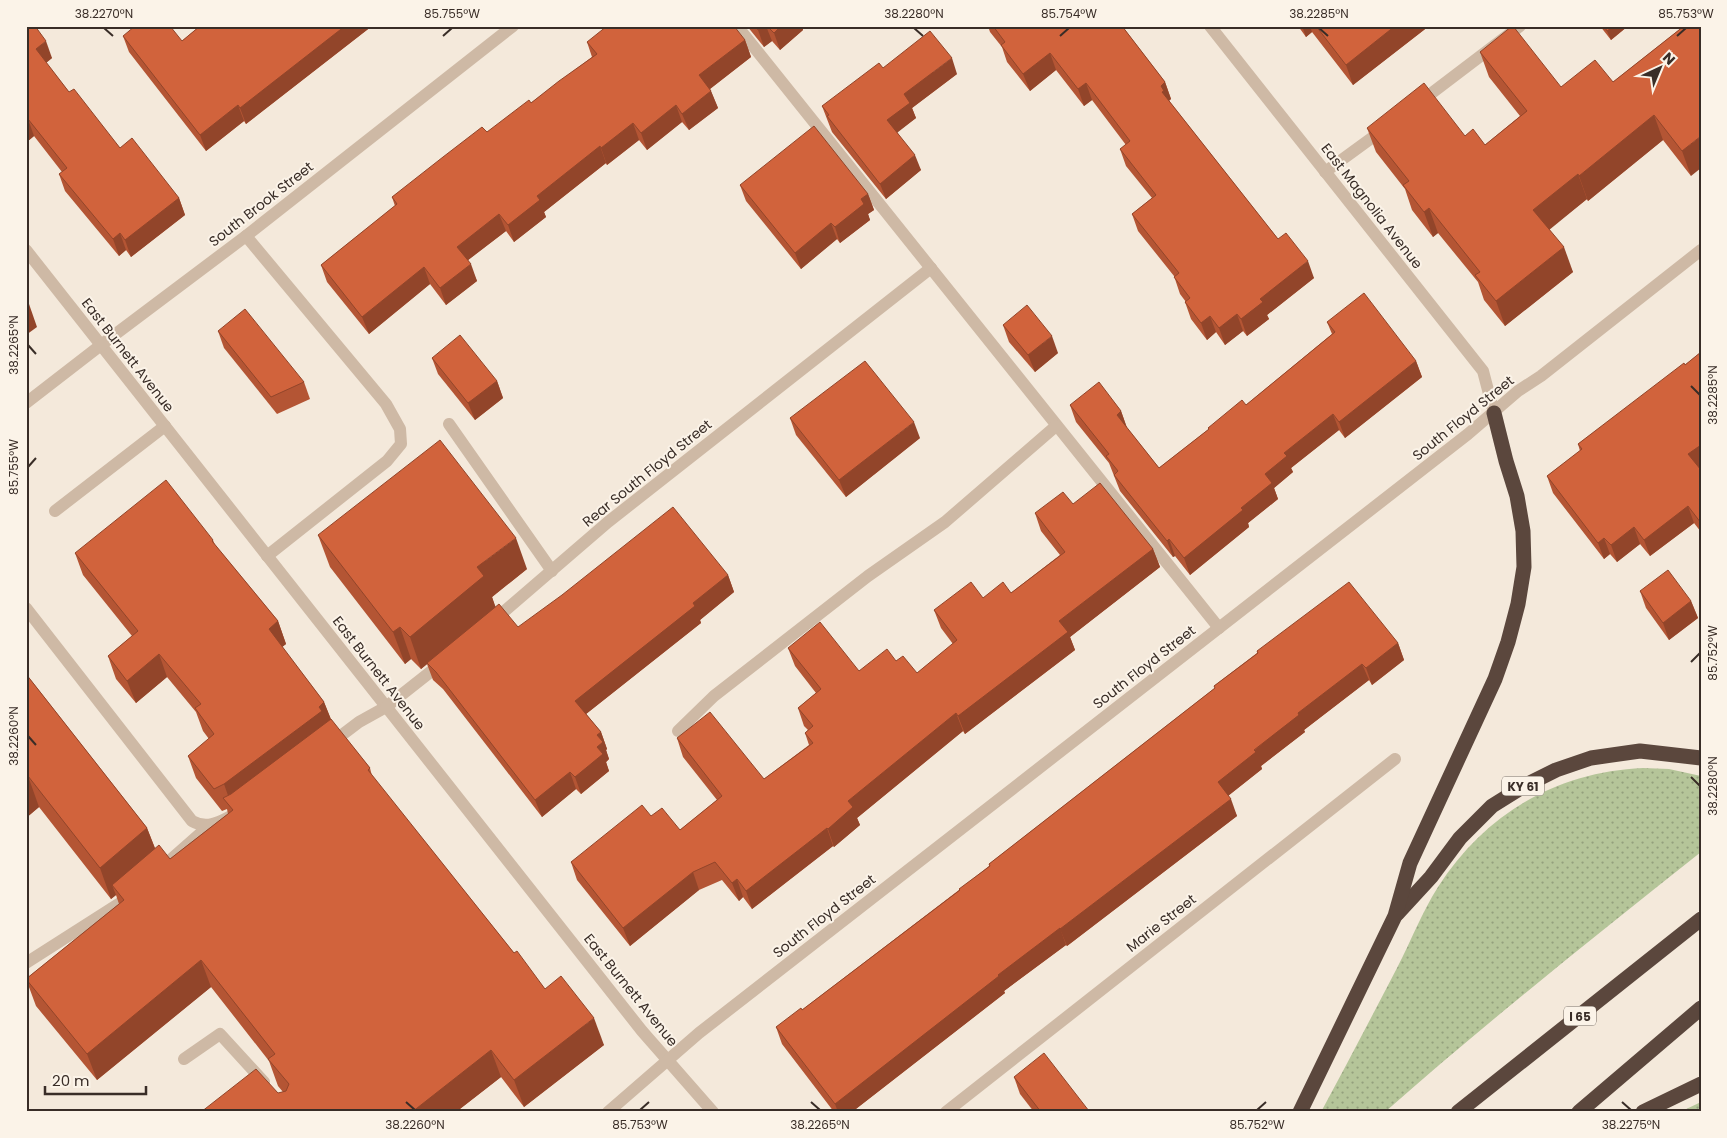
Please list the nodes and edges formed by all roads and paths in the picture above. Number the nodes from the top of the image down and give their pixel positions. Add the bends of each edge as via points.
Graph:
1 (513, 26) edge
2 (737, 26) edge
3 (1210, 26) edge
4 (1520, 26) edge
5 (1411, 108) edge
6 (1396, 120) edge
7 (1326, 172) junction
8 (246, 236) junction
9 (26, 250) edge
10 (1701, 250) edge
11 (931, 268) junction
12 (101, 345) junction
13 (26, 403) edge
14 (1494, 413) junction
15 (449, 424) dead end
16 (165, 426) junction
17 (1056, 426) junction
18 (55, 511) dead end
19 (267, 556) junction
20 (552, 571) junction
21 (26, 608) edge
22 (1219, 628) junction
23 (484, 629) edge
24 (454, 654) edge
25 (386, 707) junction
26 (678, 731) dead end
27 (321, 751) edge
28 (1701, 758) edge
29 (1395, 759) dead end
30 (244, 808) edge
31 (210, 826) junction
32 (158, 871) edge
33 (143, 884) edge
34 (1395, 916) junction
35 (1701, 920) edge
36 (26, 963) edge
37 (1701, 1008) edge
38 (184, 1059) dead end
39 (668, 1060) junction
40 (1701, 1084) edge
41 (272, 1090) edge
42 (608, 1112) edge
43 (713, 1112) edge
44 (946, 1112) edge
45 (1300, 1112) edge
46 (1458, 1112) edge
47 (1579, 1112) edge
48 (1643, 1112) edge

1 - 8 street, South Brook Street
2 - 11 street
3 - 7 street, East Magnolia Avenue
4 - 5 street
6 - 7 street
7 - 14 street, East Magnolia Avenue via 1483,371
8 - 12 street, South Brook Street
8 - 19 street via 386,404 400,429 401,444 388,461
9 - 12 street, East Burnett Avenue
10 - 14 street, South Floyd Street
11 - 17 street
11 - 20 street, Rear South Floyd Street via 608,522
12 - 13 street, South Brook Street
12 - 16 street, East Burnett Avenue
14 - 22 street, South Floyd Street
14 - 34 highway via 1517,496 1523,532 1524,567 1518,604 1495,679 1410,863
15 - 20 street
16 - 18 street
16 - 19 street, East Burnett Avenue
17 - 22 street
17 - 26 street via 945,522 868,576 714,696
19 - 25 street, East Burnett Avenue
20 - 23 street, Rear South Floyd Street
21 - 31 street via 192,821
22 - 39 street, South Floyd Street via 698,1033
24 - 25 street
25 - 27 street
25 - 39 street, East Burnett Avenue
28 - 34 highway, KY 61 via 1640,751 1591,758 1524,786 1492,806 1460,838 1431,877
29 - 44 street, Marie Street
30 - 31 street
31 - 32 street
33 - 36 street via 120,903
34 - 45 highway, KY 61
35 - 46 highway, I 65
37 - 47 highway
38 - 41 street via 220,1034
39 - 42 street, South Floyd Street
39 - 43 street, East Burnett Avenue
40 - 48 highway

